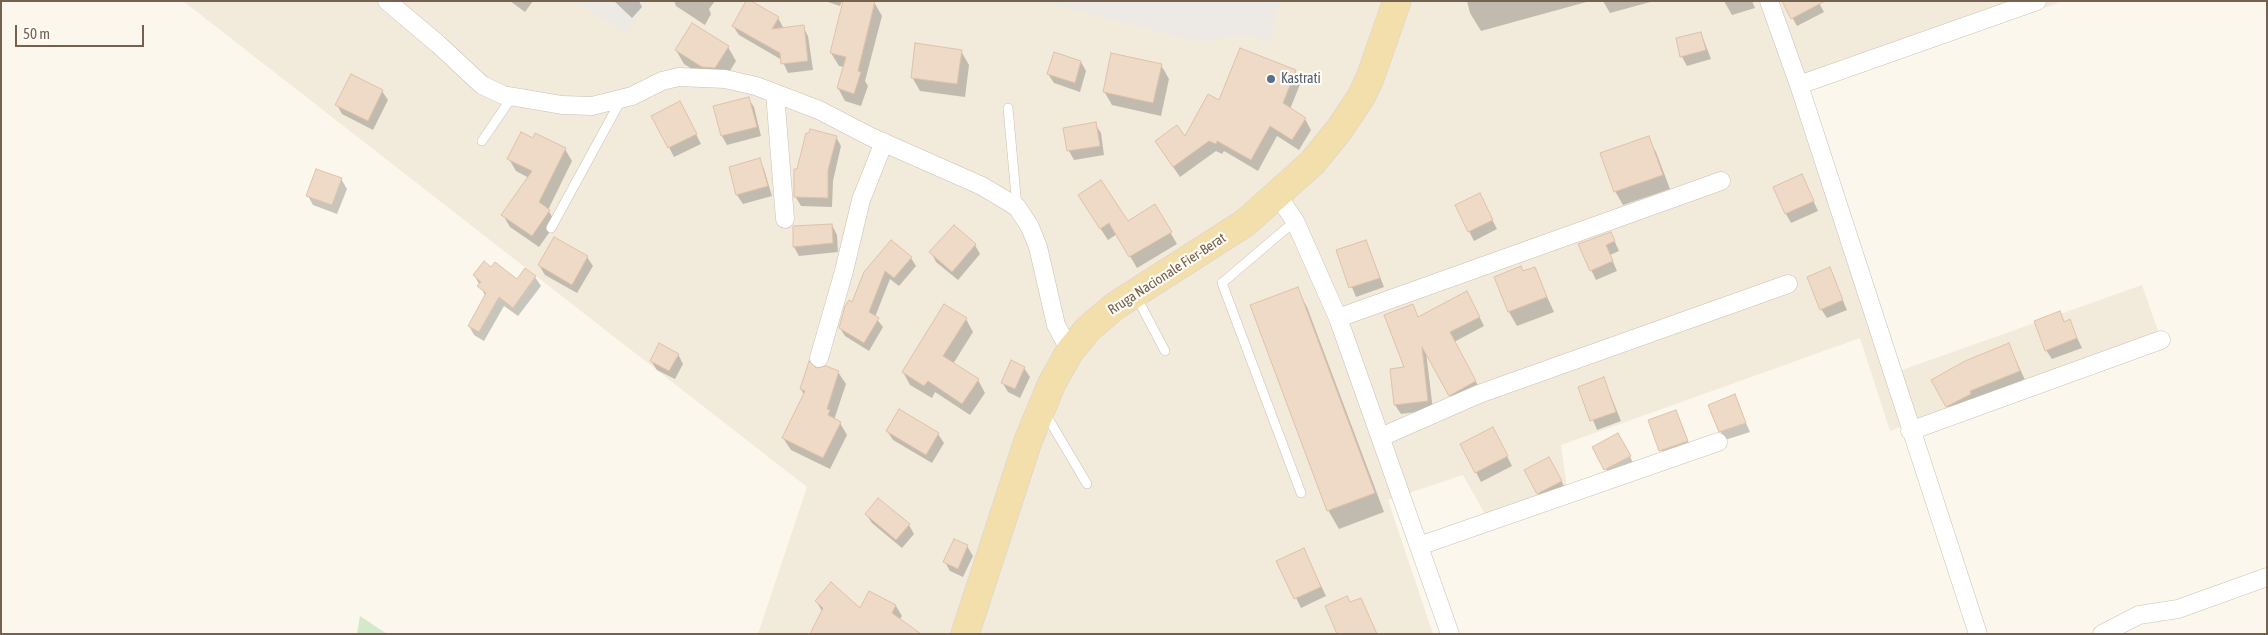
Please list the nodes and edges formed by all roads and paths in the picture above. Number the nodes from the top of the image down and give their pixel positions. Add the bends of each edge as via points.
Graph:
1 (387, 1) edge
2 (1397, 1) edge
3 (1769, 1) edge
4 (2037, 1) edge
5 (1800, 85) junction
6 (775, 93) junction
7 (512, 97) junction
8 (621, 100) junction
9 (1008, 108) dead end
10 (482, 141) dead end
11 (884, 142) junction
12 (1721, 181) dead end
13 (1278, 196) junction
14 (1017, 207) junction
15 (785, 219) dead end
16 (1295, 221) junction
17 (551, 228) dead end
18 (1788, 284) dead end
19 (1135, 294) junction
20 (1338, 318) junction
21 (2161, 340) dead end
22 (1070, 351) junction
23 (1165, 351) dead end
24 (819, 358) dead end
25 (1042, 407) junction
26 (1910, 431) junction
27 (1381, 437) junction
28 (1718, 442) dead end
29 (1087, 484) dead end
30 (1301, 493) dead end
31 (1419, 546) junction
32 (2267, 576) edge
33 (965, 634) edge
34 (1450, 634) edge
35 (1978, 634) edge
36 (2102, 634) edge

1 - 7 street via 482,85
2 - 13 main road, Rruga Nacionale Fier-Berat via 1370,78 1350,115 1312,163
3 - 5 street
4 - 5 street
5 - 26 street
6 - 8 street via 726,79 679,77 662,81
6 - 11 street via 819,110
6 - 15 street
7 - 8 street via 592,106
7 - 10 lane
8 - 17 lane
9 - 14 lane
11 - 14 street via 982,186
11 - 24 street via 861,200
12 - 20 street
13 - 16 street
13 - 19 main road, Rruga Nacionale Fier-Berat via 1232,232
14 - 22 street via 1038,247 1056,325
16 - 20 street
16 - 30 lane via 1222,283
18 - 27 street via 1480,394
19 - 22 main road, Rruga Nacionale Fier-Berat via 1098,320
19 - 23 lane
20 - 27 street
21 - 26 street
22 - 25 main road, Rruga Nacionale Fier-Berat
25 - 29 lane
25 - 33 main road, Rruga Nacionale Fier-Berat
26 - 35 street
27 - 31 street
28 - 31 street
31 - 34 street
32 - 36 street via 2178,609 2139,616

